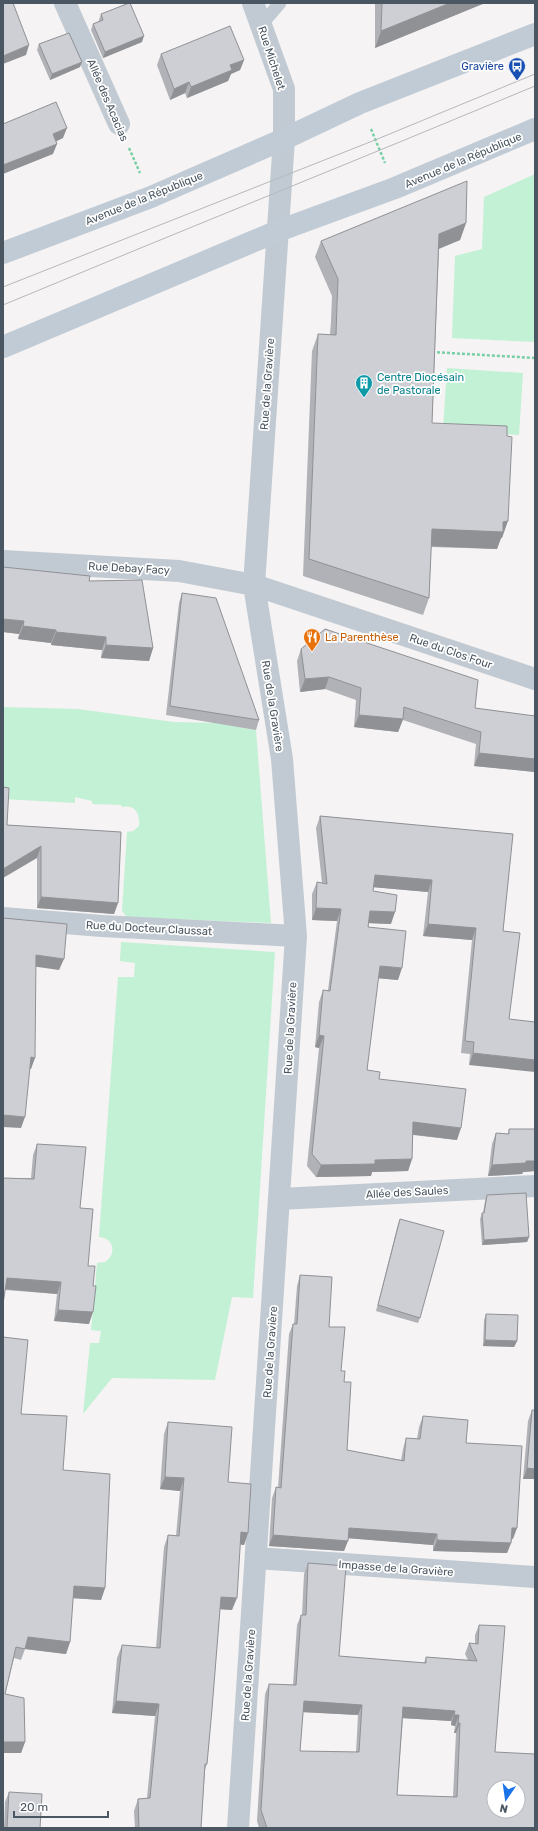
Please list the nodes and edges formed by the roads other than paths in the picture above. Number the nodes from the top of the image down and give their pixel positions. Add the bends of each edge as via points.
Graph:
1 (65, 3) edge
2 (253, 3) edge
3 (280, 3) edge
4 (261, 25) junction
5 (535, 34) edge
6 (119, 124) road end
7 (535, 130) edge
8 (284, 139) junction
9 (278, 231) junction
10 (3, 253) edge
11 (3, 347) edge
12 (3, 561) edge
13 (254, 585) junction
14 (535, 679) edge
15 (3, 918) edge
16 (296, 936) junction
17 (535, 1186) edge
18 (280, 1199) junction
19 (256, 1558) junction
20 (535, 1577) edge
21 (238, 1828) edge

1 - 6 street, Allée des Acacias
2 - 4 street, Rue Michelet
3 - 4 lane
4 - 8 street, Rue Michelet via 284,89
5 - 8 main road, Avenue de la République via 360,103
7 - 9 main road, Avenue de la République via 395,188
8 - 9 street
8 - 10 main road, Avenue de la République via 151,197
9 - 11 main road, Avenue de la République
9 - 13 street, Rue de la Gravière
12 - 13 street, Rue Debay Facy via 179,572
13 - 14 street, Rue du Clos Four
13 - 16 street, Rue de la Gravière via 282,758
15 - 16 street, Rue du Docteur Claussat
16 - 18 street, Rue de la Gravière
17 - 18 street, Allée des Saules
18 - 19 street, Rue de la Gravière
19 - 20 street, Impasse de la Gravière
19 - 21 street, Rue de la Gravière

